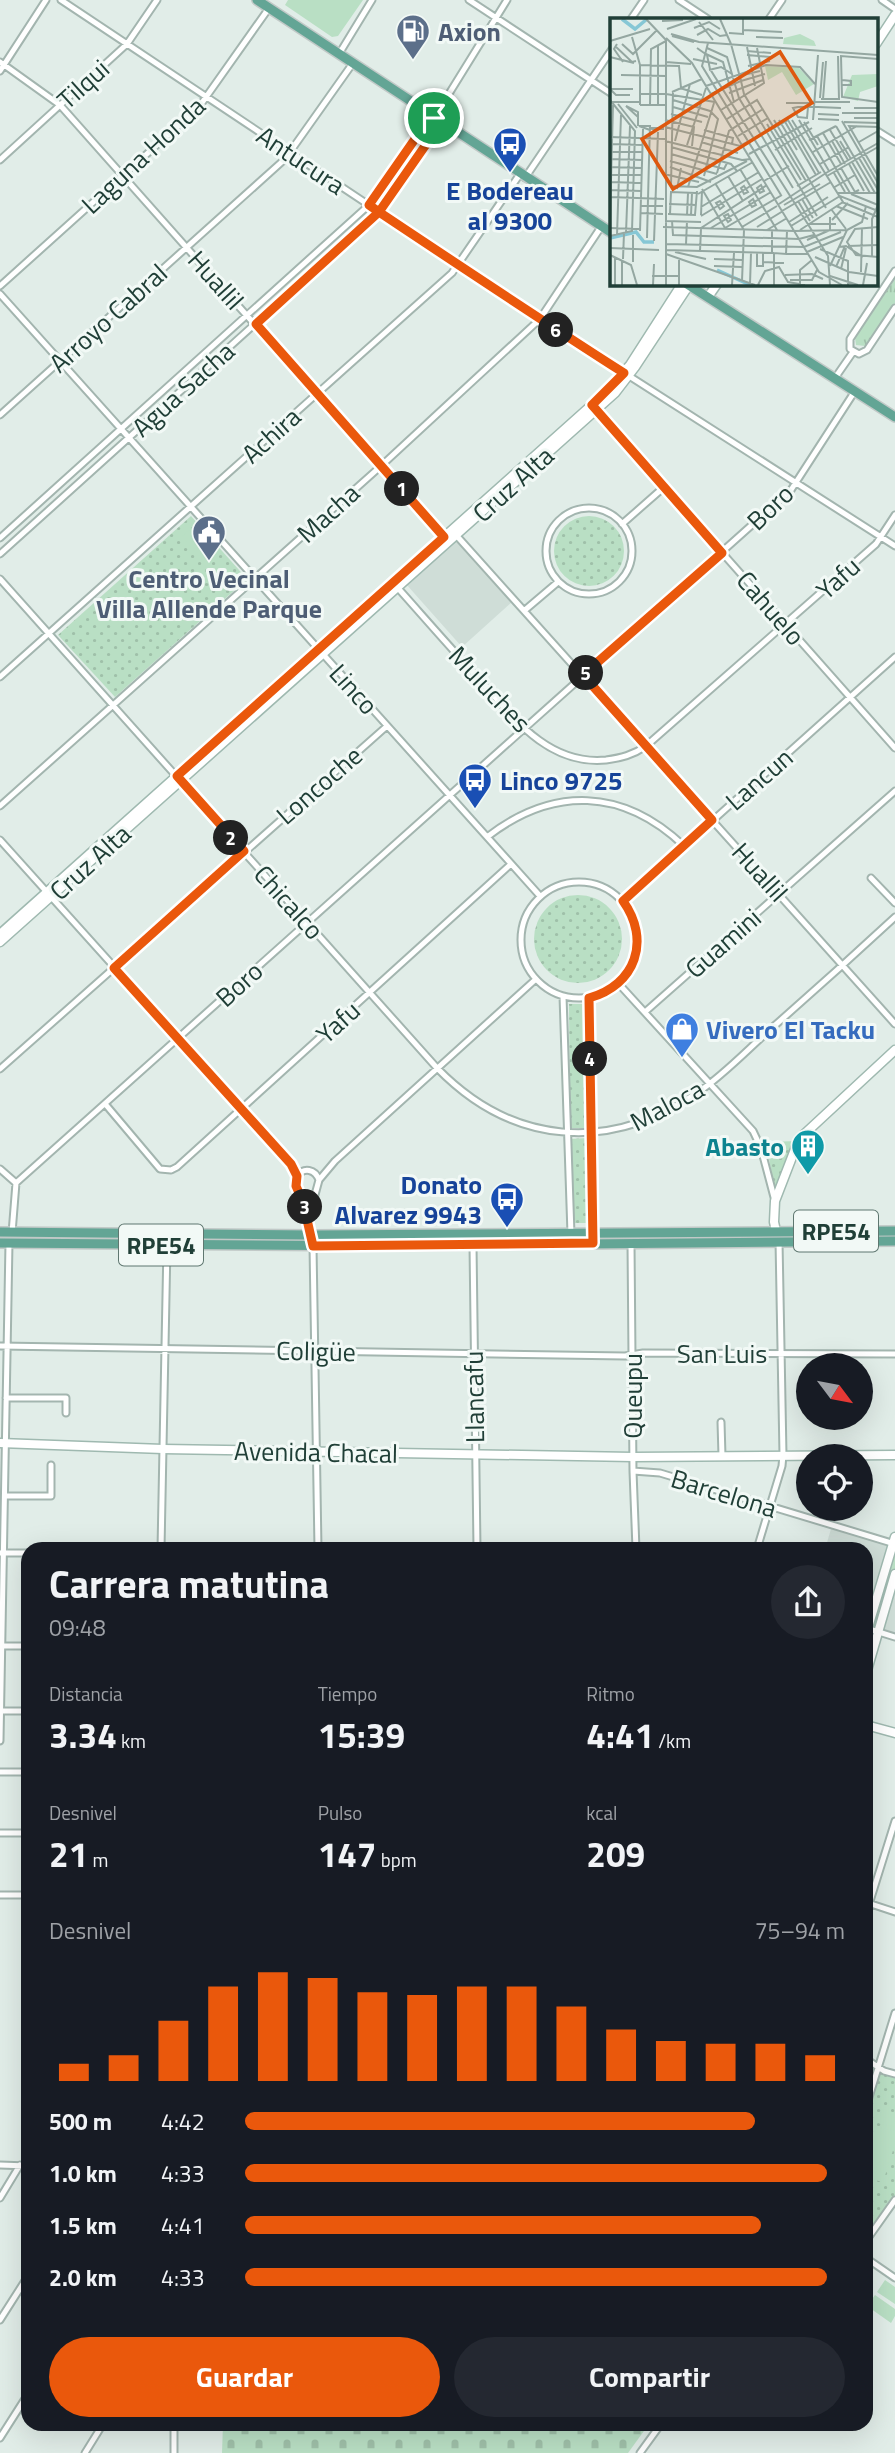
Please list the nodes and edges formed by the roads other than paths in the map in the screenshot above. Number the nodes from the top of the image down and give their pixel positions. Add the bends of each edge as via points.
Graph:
1 (46, 0) edge
2 (61, 0) edge
3 (157, 0) edge
4 (257, 0) edge
5 (372, 0) edge
6 (469, 0) edge
7 (508, 0) edge
8 (644, 0) edge
9 (679, 0) edge
10 (782, 0) edge
11 (882, 0) edge
12 (269, 8) junction
13 (895, 9) edge
14 (895, 15) edge
15 (496, 18) junction
16 (632, 18) edge
17 (706, 18) edge
18 (770, 18) edge
19 (878, 41) edge
20 (127, 44) junction
21 (610, 50) edge
22 (339, 54) junction
23 (353, 63) junction
24 (1, 66) edge
25 (591, 79) junction
26 (610, 93) edge
27 (207, 97) junction
28 (60, 105) junction
29 (435, 119) junction
30 (878, 131) edge
31 (895, 142) edge
32 (290, 153) junction
33 (0, 160) edge
34 (123, 176) junction
35 (523, 176) junction
36 (369, 205) junction
37 (379, 212) junction
38 (601, 227) junction
39 (610, 232) edge
40 (187, 248) junction
41 (459, 265) junction
42 (894, 274) edge
43 (685, 285) edge
44 (688, 285) edge
45 (716, 285) edge
46 (0, 286) edge
47 (0, 294) edge
48 (708, 297) junction
49 (895, 308) edge
50 (248, 315) junction
51 (540, 319) junction
52 (256, 324) junction
53 (853, 352) junction
54 (60, 361) junction
55 (626, 374) junction
56 (835, 378) junction
57 (855, 391) junction
58 (317, 394) junction
59 (594, 408) junction
60 (0, 415) edge
61 (895, 417) edge
62 (121, 430) junction
63 (130, 438) junction
64 (381, 466) junction
65 (796, 483) junction
66 (663, 488) junction
67 (190, 506) junction
68 (895, 515) edge
69 (622, 524) junction
70 (454, 532) junction
71 (880, 537) junction
72 (0, 538) edge
73 (446, 540) junction
74 (895, 546) edge
75 (722, 553) junction
76 (0, 554) edge
77 (255, 578) junction
78 (0, 579) edge
79 (558, 582) junction
80 (395, 585) junction
81 (526, 610) junction
82 (785, 625) junction
83 (49, 633) junction
84 (321, 652) junction
85 (895, 657) edge
86 (583, 675) junction
87 (0, 677) edge
88 (850, 698) junction
89 (113, 705) junction
90 (387, 726) junction
91 (524, 730) junction
92 (646, 746) junction
93 (895, 748) edge
94 (179, 778) junction
95 (895, 790) edge
96 (450, 796) junction
97 (0, 806) edge
98 (712, 820) junction
99 (487, 837) junction
100 (0, 840) edge
101 (684, 845) junction
102 (244, 851) junction
103 (511, 864) junction
104 (871, 878) dead end
105 (779, 894) junction
106 (49, 895) junction
107 (540, 896) junction
108 (623, 901) junction
109 (895, 903) edge
110 (895, 917) edge
111 (308, 923) junction
112 (0, 933) edge
113 (0, 942) edge
114 (843, 965) junction
115 (114, 968) junction
116 (536, 979) junction
117 (618, 983) junction
118 (370, 993) junction
119 (563, 996) junction
120 (589, 998) junction
121 (645, 1012) junction
122 (895, 1024) edge
123 (179, 1038) junction
124 (895, 1050) edge
125 (437, 1068) junction
126 (0, 1069) edge
127 (710, 1083) junction
128 (106, 1105) junction
129 (242, 1109) junction
130 (566, 1132) junction
131 (591, 1132) junction
132 (335, 1161) junction
133 (291, 1164) junction
134 (0, 1169) edge
135 (309, 1170) junction
136 (297, 1176) junction
137 (319, 1180) junction
138 (16, 1183) junction
139 (317, 1189) junction
140 (300, 1192) junction
141 (775, 1201) junction
142 (309, 1220) junction
143 (895, 1231) edge
144 (0, 1232) edge
145 (12, 1232) junction
146 (571, 1233) junction
147 (312, 1235) junction
148 (778, 1236) junction
149 (592, 1238) junction
150 (895, 1241) edge
151 (5, 1243) edge
152 (631, 1243) junction
153 (571, 1244) junction
154 (167, 1245) junction
155 (472, 1245) junction
156 (313, 1246) junction
157 (3, 1346) edge
158 (165, 1348) junction
159 (315, 1350) junction
160 (782, 1352) junction
161 (474, 1354) junction
162 (895, 1354) edge
163 (632, 1355) junction
164 (6, 1398) junction
165 (66, 1413) dead end
166 (721, 1422) dead end
167 (3, 1443) edge
168 (163, 1449) junction
169 (317, 1452) junction
170 (475, 1454) junction
171 (722, 1455) junction
172 (783, 1455) junction
173 (895, 1455) edge
174 (633, 1457) junction
175 (51, 1465) dead end
176 (633, 1471) junction
177 (5, 1496) junction
178 (771, 1507) junction
179 (894, 1541) edge
180 (161, 1542) edge
181 (318, 1542) edge
182 (477, 1542) edge
183 (636, 1542) edge
184 (760, 1542) edge
185 (2, 1553) edge
186 (21, 1553) edge
187 (895, 1574) edge
188 (873, 1610) edge
189 (873, 1631) edge
190 (879, 1632) junction
191 (895, 1637) edge
192 (1, 1646) edge
193 (21, 1646) edge
194 (873, 1651) edge
195 (0, 1711) edge
196 (21, 1711) edge
197 (873, 1727) edge
198 (895, 1733) edge
199 (0, 1741) edge
200 (0, 1772) edge
201 (21, 1772) edge
202 (895, 1821) edge
203 (0, 1833) edge
204 (21, 1833) edge
205 (873, 1888) edge
206 (0, 1895) edge
207 (21, 1895) edge
208 (873, 1905) edge
209 (895, 1912) edge
210 (895, 2013) edge
211 (873, 2064) edge
212 (878, 2067) junction
213 (895, 2074) edge
214 (873, 2084) edge
215 (0, 2165) edge
216 (20, 2165) joint
217 (0, 2198) edge
218 (895, 2200) edge
219 (873, 2231) edge
220 (873, 2263) edge
221 (895, 2278) edge
222 (21, 2287) edge
223 (0, 2320) edge
224 (21, 2404) edge
225 (99, 2431) edge
226 (174, 2431) edge
227 (656, 2431) edge
228 (0, 2438) edge
229 (85, 2453) edge
230 (173, 2453) edge
231 (640, 2453) edge

1 - 24 street
2 - 20 street, Antucura
3 - 20 street, Tilqui
4 - 12 main road
5 - 22 street
6 - 15 street
7 - 15 street, Agua Sacha
8 - 16 street
9 - 17 street
10 - 18 street
11 - 13 street
12 - 22 main road
12 - 27 street, Laguna Honda
14 - 19 main road
15 - 25 street
15 - 29 street, Agua Sacha
20 - 27 street, Antucura
20 - 28 street, Tilqui
21 - 25 street, Achira
22 - 23 main road
23 - 29 main road
23 - 32 street, Arroyo Cabral
24 - 28 street, Huallil
25 - 26 street
25 - 35 street, Achira
27 - 32 street, Antucura
27 - 34 street, Laguna Honda
28 - 33 street, Tilqui
28 - 34 street, Huallil
29 - 35 main road
29 - 36 street, Agua Sacha
29 - 37 street, Agua Sacha
30 - 31 street
32 - 36 street, Antucura
32 - 40 street, Arroyo Cabral
34 - 40 street, Huallil
34 - 46 street, Laguna Honda
35 - 38 main road
35 - 41 street, Achira
36 - 37 street, Antucura
36 - 50 street, Agua Sacha
37 - 41 street, Antucura
37 - 52 street, Agua Sacha
38 - 39 main road
38 - 51 street, Macha
40 - 50 street, Huallil
40 - 54 street, Arroyo Cabral
41 - 51 street, Antucura
41 - 58 street, Achira
42 - 53 street via 850,339
43 - 55 main road, Cruz Alta
44 - 48 main road
45 - 48 main road
47 - 54 street, Linco
48 - 56 main road
49 - 53 street via 867,350
50 - 52 street, Huallil
50 - 62 street, Agua Sacha
51 - 55 street, Antucura
51 - 64 street, Macha
52 - 58 street, Huallil
52 - 63 street, Agua Sacha
53 - 56 street
54 - 60 street, Arroyo Cabral
54 - 62 street, Linco
55 - 59 main road, Cruz Alta
55 - 65 street, Antucura
56 - 57 main road
57 - 61 main road
57 - 65 street, Boro
58 - 64 street, Huallil
58 - 67 street, Achira
59 - 66 street, Cahuelo
59 - 70 main road, Cruz Alta
62 - 63 street, Linco
62 - 72 street, Agua Sacha
63 - 67 street, Linco
63 - 76 street, Agua Sacha
64 - 73 street, Huallil
64 - 77 street, Macha
65 - 71 street, Antucura
65 - 75 street, Boro
66 - 69 street
66 - 75 street, Cahuelo
67 - 77 street, Linco
67 - 83 street, Achira
68 - 71 street, Yafu
69 - 79 street via 632,551 619,582 589,594
69 - 79 street via 607,512 592,508 578,509 558,521 546,547
70 - 73 main road, Cruz Alta
70 - 81 street, Huallil
71 - 74 street, Antucura
71 - 82 street, Yafu
73 - 80 main road, Cruz Alta
75 - 82 street, Cahuelo
75 - 86 street, Boro
77 - 84 street, Linco
77 - 89 street, Macha
78 - 83 street, Chicalco
79 - 81 street
80 - 84 main road, Cruz Alta
80 - 91 street, Muluches
81 - 86 street, Huallil
82 - 88 street, Cahuelo
82 - 92 street, Yafu
83 - 87 street, Achira
83 - 89 street, Chicalco
84 - 90 street, Linco
84 - 94 main road, Cruz Alta
85 - 88 street, Lancun
86 - 91 street, Boro
86 - 92 street, Huallil
88 - 93 street, Cahuelo
88 - 98 street, Lancun
89 - 94 street, Chicalco
89 - 97 street, Macha
90 - 96 street, Linco
90 - 102 street, Loncoche
91 - 92 street, Muluches via 580,760 615,759
91 - 96 street, Boro
92 - 98 street, Huallil
94 - 102 street, Chicalco
94 - 106 main road, Cruz Alta
95 - 105 street, Guamini
96 - 99 street, Linco
96 - 111 street, Boro
98 - 101 street, Lancun
98 - 105 street, Huallil
99 - 101 street via 543,805 589,800 639,812
99 - 103 street, Linco
100 - 106 street
101 - 108 street, Lancun
102 - 111 street, Chicalco
102 - 115 street, Loncoche
103 - 107 street, Linco
103 - 118 street, Yafu
104 - 109 street
105 - 114 street, Huallil
105 - 121 street, Guamini
106 - 112 main road, Cruz Alta
106 - 113 main road, Cruz Alta
106 - 115 street
107 - 108 street via 566,883 582,882 604,887
107 - 116 street via 523,923 521,938 527,967
108 - 117 street via 637,937 633,963
110 - 114 street, Maloca
111 - 118 street, Chicalco
111 - 123 street, Boro
114 - 122 street, Huallil
114 - 127 street, Maloca
115 - 123 street
115 - 126 street, Loncoche
116 - 119 street
116 - 125 street
117 - 120 street
117 - 121 street
118 - 125 street, Chicalco
118 - 129 street, Yafu
119 - 120 street
119 - 130 street
120 - 131 street
121 - 127 street
123 - 128 street, Boro
123 - 129 street
124 - 141 main road via 803,1134
125 - 130 street, Maloca via 474,1100 504,1118
125 - 132 street
127 - 131 street, Maloca via 642,1122
127 - 141 street via 755,1135
128 - 129 street, Yafu via 166,1171 177,1167
128 - 138 street, Boro
129 - 133 street
130 - 131 street, Maloca
130 - 146 street
131 - 149 street
132 - 135 street
132 - 137 street
133 - 135 street
133 - 136 street
134 - 138 street
135 - 136 street
135 - 137 street
136 - 140 street
137 - 139 street
138 - 145 street
139 - 140 street via 311,1194
139 - 142 street
140 - 142 street
141 - 148 main road
142 - 147 street
143 - 148 main road, RPE54
144 - 145 main road, RPE54
145 - 147 main road, RPE54
145 - 151 street
146 - 147 main road, RPE54
146 - 149 main road, RPE54
146 - 153 street
147 - 156 street
148 - 149 main road, RPE54
148 - 150 main road, RPE54
148 - 152 main road, RPE54
148 - 160 street
149 - 152 main road, RPE54
149 - 153 main road, RPE54
151 - 154 main road, RPE54
151 - 157 street
152 - 163 street, Queupu
153 - 155 main road, RPE54
154 - 156 main road, RPE54
154 - 158 street
155 - 156 main road, RPE54
155 - 161 street, Llancafu
156 - 159 street
157 - 158 street, Coligüe
157 - 164 street
158 - 159 street, Coligüe
158 - 168 street
159 - 161 street, Coligüe
159 - 169 street
160 - 162 street, San Luis
160 - 163 street, San Luis
160 - 172 street
161 - 163 street, Coligüe
161 - 170 street, Llancafu
163 - 174 street, Queupu
164 - 165 street via 66,1398
164 - 167 street
166 - 171 street
167 - 168 main road, Avenida Chacal
167 - 177 street
168 - 169 main road, Avenida Chacal
168 - 180 street
169 - 170 main road, Avenida Chacal
169 - 181 street
170 - 174 main road, Avenida Chacal
170 - 182 street, Llancafu
171 - 172 main road, Avenida Chacal
171 - 174 main road, Avenida Chacal
172 - 173 main road, Avenida Chacal
172 - 178 street
174 - 176 street, Queupu
175 - 177 street via 51,1496
176 - 178 street, Barcelona via 660,1473
176 - 183 street, Queupu
177 - 185 street
178 - 179 street, Barcelona
178 - 184 street
179 - 188 main road
185 - 186 street
185 - 192 street
187 - 190 main road
189 - 190 street
190 - 191 street
190 - 194 main road
192 - 193 street
192 - 195 street
195 - 196 street
195 - 199 street
197 - 198 main road
200 - 201 street
202 - 205 street
203 - 204 street
206 - 207 street
208 - 209 street
210 - 212 street
211 - 212 street
212 - 213 street
212 - 214 street
215 - 216 street
216 - 217 street
218 - 219 street
220 - 221 street
222 - 223 street
224 - 228 street
225 - 229 street
226 - 230 street
227 - 231 street

